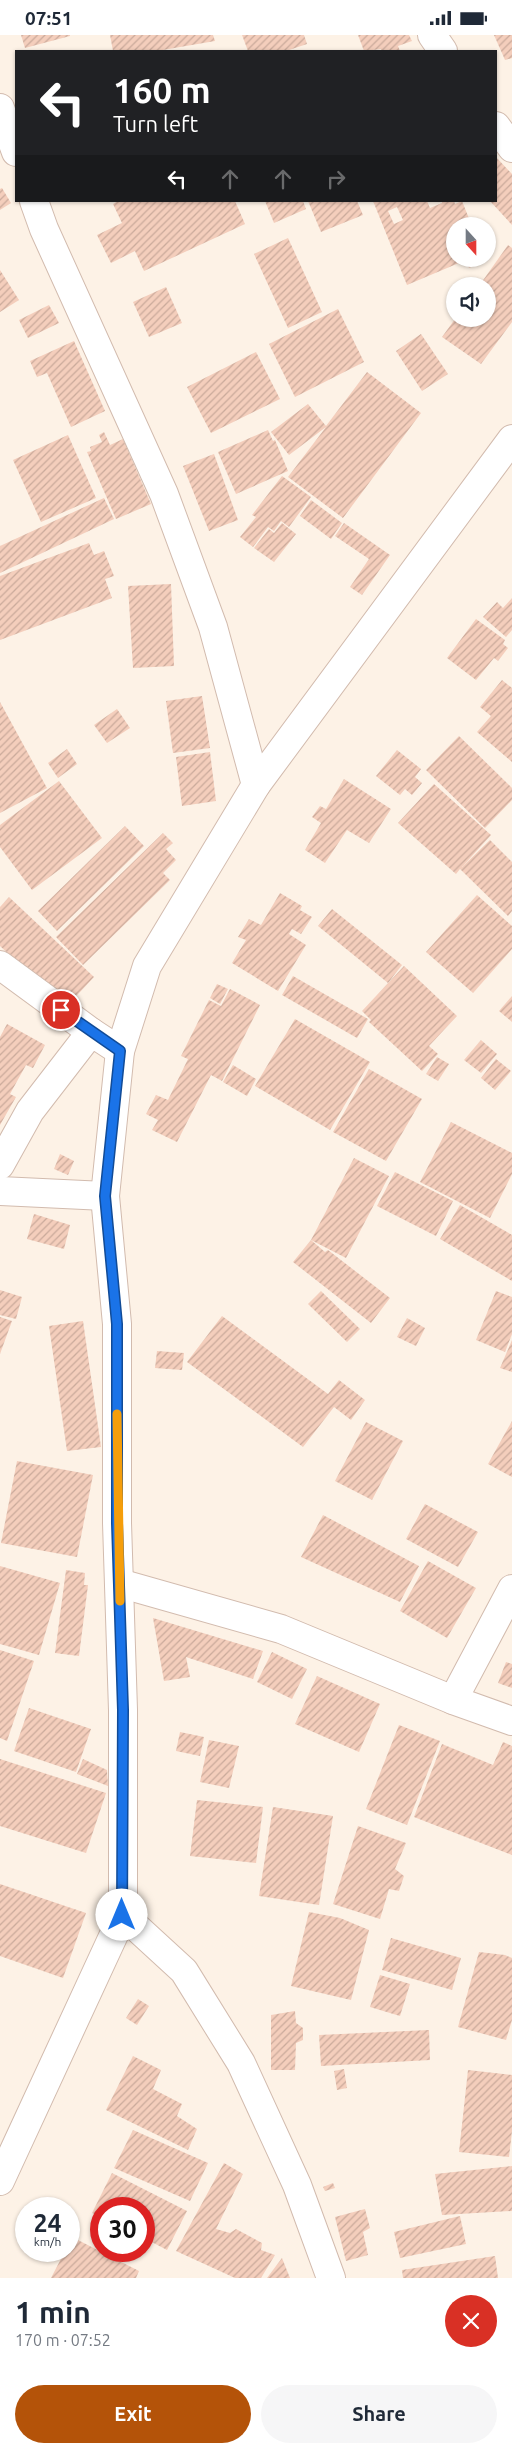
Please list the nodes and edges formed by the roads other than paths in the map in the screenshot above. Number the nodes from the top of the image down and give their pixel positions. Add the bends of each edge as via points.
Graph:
1 (432, 35) edge
2 (442, 50) edge
3 (0, 108) edge
4 (497, 127) edge
5 (512, 148) edge
6 (15, 149) edge
7 (34, 202) edge
8 (512, 439) edge
9 (256, 785) junction
10 (0, 965) edge
11 (91, 1032) junction
12 (120, 1051) junction
13 (0, 1165) edge
14 (0, 1191) edge
15 (105, 1196) junction
16 (119, 1583) junction
17 (512, 1589) edge
18 (453, 1700) junction
19 (512, 1721) edge
20 (122, 1915) junction
21 (0, 2181) edge
22 (331, 2278) edge

1 - 2 street
3 - 6 street
4 - 5 street
7 - 9 street via 164,494 213,627
8 - 9 street
9 - 12 street via 147,967
10 - 11 street
11 - 12 street
11 - 13 street via 30,1111
12 - 15 street
14 - 15 street
15 - 16 street via 117,1324
16 - 18 street via 281,1629
16 - 20 street via 123,1710
17 - 18 street
18 - 19 street
20 - 21 street
20 - 22 street via 184,1971 240,2063 297,2185

